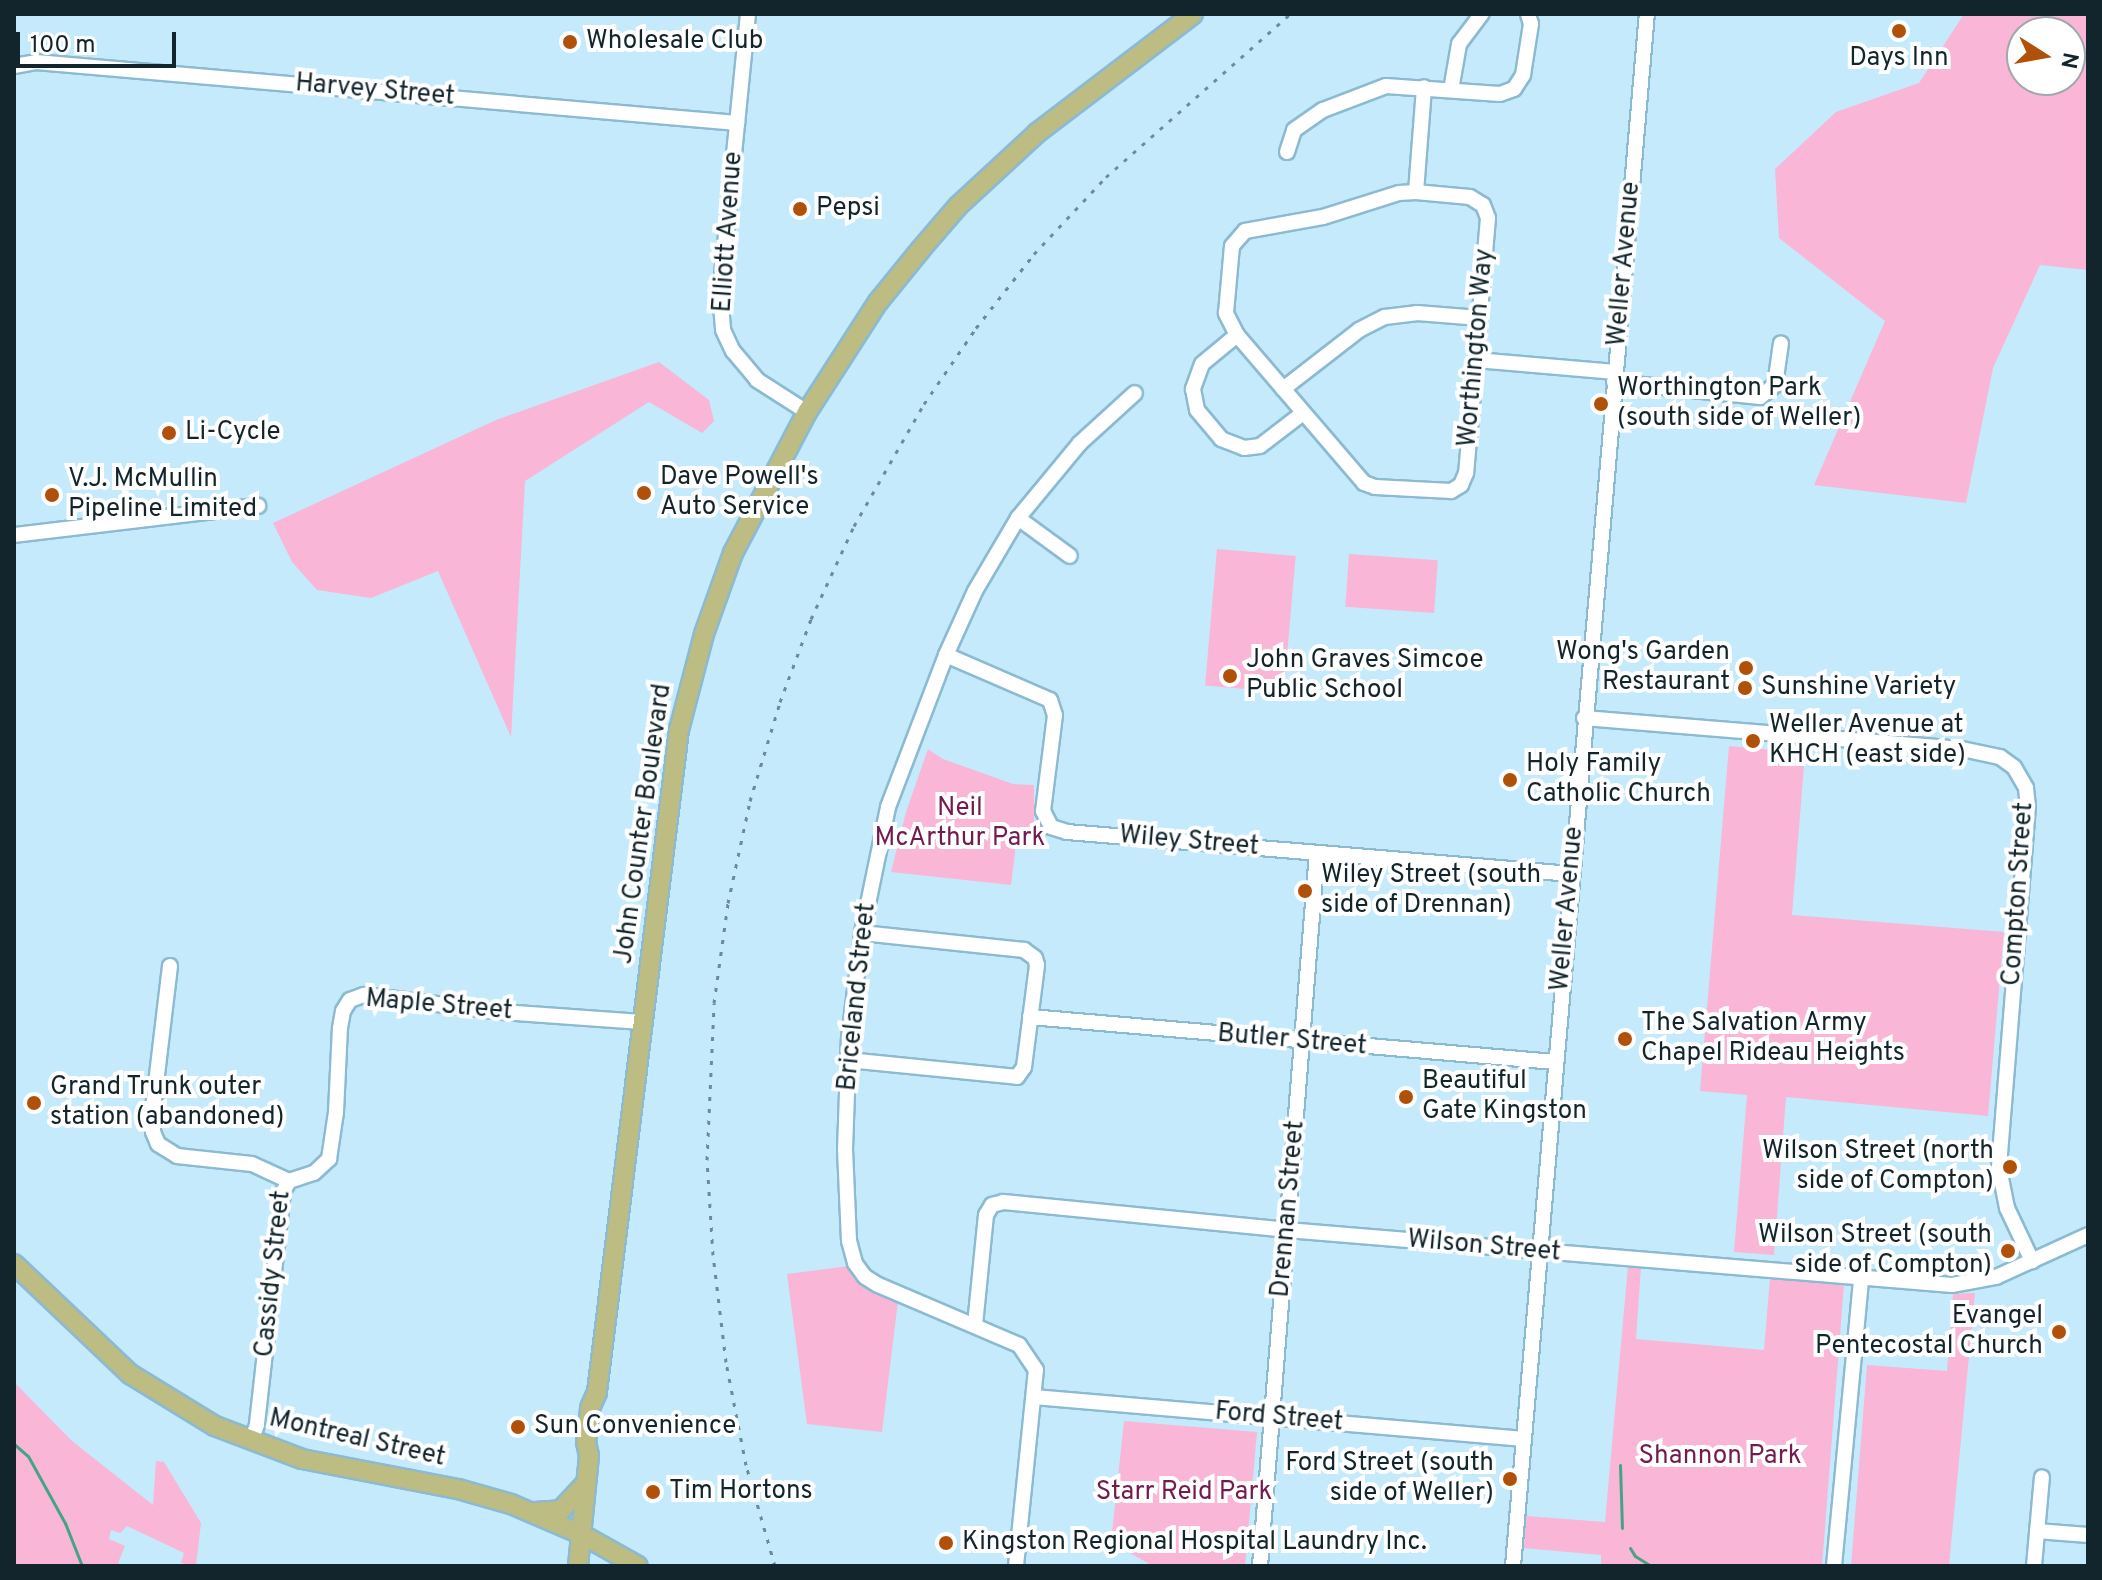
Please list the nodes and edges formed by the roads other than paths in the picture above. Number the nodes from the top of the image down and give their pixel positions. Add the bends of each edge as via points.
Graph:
1 (748, 14) edge
2 (1193, 14) edge
3 (1482, 14) edge
4 (1528, 14) edge
5 (1647, 14) edge
6 (14, 66) edge
7 (1424, 87) junction
8 (1451, 90) junction
9 (737, 123) junction
10 (1287, 152) dead end
11 (1416, 192) junction
12 (1479, 318) junction
13 (1237, 335) junction
14 (1781, 343) dead end
15 (1476, 360) junction
16 (1614, 377) junction
17 (1283, 389) junction
18 (1135, 393) dead end
19 (807, 412) junction
20 (1303, 413) junction
21 (258, 506) dead end
22 (1018, 518) junction
23 (14, 535) edge
24 (1070, 556) dead end
25 (946, 655) junction
26 (1584, 718) junction
27 (1317, 853) junction
28 (1571, 874) junction
29 (862, 933) junction
30 (170, 966) dead end
31 (1030, 1017) junction
32 (642, 1022) junction
33 (1304, 1042) junction
34 (848, 1060) junction
35 (1555, 1062) junction
36 (289, 1181) junction
37 (1287, 1230) junction
38 (2088, 1235) edge
39 (1539, 1251) junction
40 (2032, 1261) junction
41 (14, 1264) edge
42 (1861, 1278) junction
43 (975, 1325) junction
44 (1035, 1397) junction
45 (1272, 1418) junction
46 (1523, 1439) junction
47 (251, 1441) junction
48 (2042, 1477) dead end
49 (587, 1482) junction
50 (532, 1512) junction
51 (2037, 1531) junction
52 (581, 1534) junction
53 (2088, 1535) edge
54 (578, 1566) edge
55 (638, 1566) edge
56 (1016, 1566) edge
57 (1260, 1566) edge
58 (1513, 1566) edge
59 (1834, 1566) edge
60 (2034, 1566) edge

1 - 9 street, Elliott Avenue
2 - 19 main road, John Counter Boulevard via 1037,133 958,206 878,302
3 - 8 street via 1459,44
4 - 8 street via 1523,75 1514,89 1500,94
5 - 16 street, Weller Avenue
6 - 9 street, Harvey Street via 36,62
7 - 8 street
7 - 10 street via 1386,86 1323,110 1294,130
7 - 11 street
9 - 19 street, Elliott Avenue via 720,294 723,330 757,380
11 - 12 street, Worthington Way via 1470,197 1487,211
11 - 13 street, Worthington Way via 1245,231 1232,246 1227,277 1226,313
12 - 15 street, Worthington Way
12 - 17 street via 1418,313 1385,317 1359,330
13 - 17 street, Worthington Way
13 - 20 street via 1202,364 1193,389 1197,410 1221,439 1244,448 1260,446
14 - 16 street via 1775,385 1760,397
15 - 16 street
15 - 20 street, Worthington Way via 1466,473 1451,491 1364,483
16 - 26 street, Weller Avenue
17 - 20 street, Worthington Way
18 - 22 street, Briceland Street via 1080,443
19 - 32 main road, John Counter Boulevard via 733,553 692,678 679,730
21 - 23 street
22 - 24 street
22 - 25 street, Briceland Street via 975,591
25 - 27 street, Wiley Street via 1050,700 1055,715 1043,811 1051,827
25 - 29 street, Briceland Street via 888,807
26 - 28 street, Weller Avenue
26 - 40 street, Compton Street via 1962,749 2000,757 2014,767 2026,788 2028,806 1999,1168 2007,1208
27 - 28 street, Wiley Street
27 - 33 street, Drennan Street
28 - 35 street, Weller Avenue
29 - 31 street via 1029,952 1037,965
29 - 34 street, Briceland Street
30 - 36 street, Cassidy Street via 152,1116 158,1144 177,1156 252,1164
31 - 33 street, Butler Street
31 - 34 street via 1024,1067 1017,1077
32 - 36 street, Maple Street via 364,995 350,1000 340,1028 329,1159 314,1173
32 - 49 main road, John Counter Boulevard via 597,1392 601,1406
33 - 35 street, Butler Street
33 - 37 street, Drennan Street
34 - 43 street, Briceland Street via 845,1150 849,1241 855,1263 878,1285
35 - 39 street, Weller Avenue
36 - 47 street, Cassidy Street via 283,1192
37 - 39 street, Wilson Street
37 - 43 street, Wilson Street via 992,1205 986,1215
37 - 45 street, Drennan Street
38 - 40 street, Wilson Street
39 - 42 street, Wilson Street
39 - 46 street, Weller Avenue
40 - 42 street, Wilson Street via 1968,1285
41 - 47 main road, Montreal Street via 130,1374 185,1411
42 - 59 street
43 - 44 street, Briceland Street via 1027,1352 1036,1370
44 - 45 street, Ford Street
44 - 56 street, Briceland Street
45 - 46 street, Ford Street
45 - 57 street, Drennan Street
46 - 58 street, Weller Avenue
47 - 50 main road, Montreal Street via 302,1459 458,1489
48 - 51 street
49 - 50 main road via 561,1510
49 - 52 main road, John Counter Boulevard
50 - 52 main road, Montreal Street
51 - 53 street
51 - 60 street
52 - 54 main road, John Counter Boulevard
52 - 55 main road, Montreal Street

